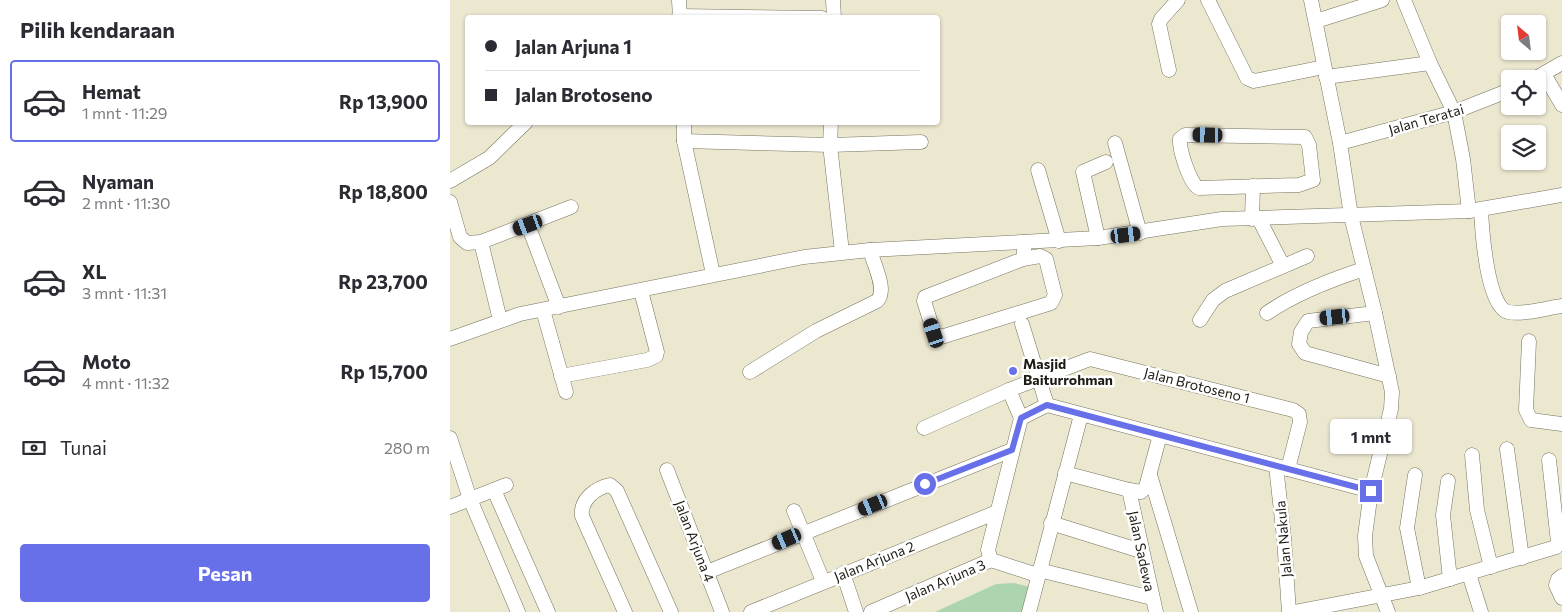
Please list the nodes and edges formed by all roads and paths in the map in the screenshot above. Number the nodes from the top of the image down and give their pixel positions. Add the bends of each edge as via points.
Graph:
1 (679, 0) edge
2 (833, 0) edge
3 (1178, 0) edge
4 (1208, 0) edge
5 (1311, 0) edge
6 (1382, 0) edge
7 (1404, 0) edge
8 (680, 15) edge
9 (834, 15) edge
10 (1316, 21) junction
11 (1430, 63) junction
12 (1562, 64) edge
13 (1169, 70) dead end
14 (1325, 72) junction
15 (1546, 72) edge
16 (1546, 85) edge
17 (1501, 94) edge
18 (1562, 105) edge
19 (1454, 112) junction
20 (523, 125) edge
21 (684, 125) edge
22 (831, 125) edge
23 (684, 141) junction
24 (921, 142) dead end
25 (1114, 143) dead end
26 (1340, 143) junction
27 (830, 145) junction
28 (1106, 162) dead end
29 (1038, 170) dead end
30 (450, 181) edge
31 (1252, 186) junction
32 (1562, 195) edge
33 (450, 202) edge
34 (571, 207) dead end
35 (1475, 211) junction
36 (1351, 216) junction
37 (1256, 219) junction
38 (528, 225) junction
39 (1140, 233) junction
40 (1098, 238) junction
41 (1059, 241) junction
42 (481, 242) junction
43 (1025, 242) junction
44 (870, 250) junction
45 (842, 252) junction
46 (1307, 256) dead end
47 (1023, 259) junction
48 (1283, 266) junction
49 (1364, 269) junction
50 (714, 274) junction
51 (641, 291) junction
52 (1562, 306) edge
53 (559, 307) junction
54 (543, 310) junction
55 (1375, 313) junction
56 (1267, 314) dead end
57 (500, 320) junction
58 (1200, 320) dead end
59 (1022, 324) dead end
60 (450, 339) edge
61 (1529, 341) dead end
62 (750, 372) dead end
63 (561, 376) junction
64 (1389, 376) junction
65 (1039, 378) junction
66 (1009, 390) junction
67 (566, 392) dead end
68 (1047, 405) junction
69 (1081, 415) junction
70 (1021, 418) junction
71 (1562, 424) edge
72 (924, 428) dead end
73 (1160, 435) junction
74 (450, 438) edge
75 (1506, 449) dead end
76 (1012, 450) junction
77 (1472, 455) dead end
78 (1549, 460) dead end
79 (1282, 468) junction
80 (667, 470) dead end
81 (1065, 473) junction
82 (1150, 475) junction
83 (1415, 475) dead end
84 (1448, 481) dead end
85 (1129, 490) junction
86 (1371, 491) junction
87 (470, 499) junction
88 (450, 507) edge
89 (794, 511) dead end
90 (997, 512) junction
91 (1051, 523) junction
92 (803, 532) junction
93 (1141, 551) junction
94 (1522, 558) junction
95 (991, 560) junction
96 (1491, 567) junction
97 (707, 572) junction
98 (1038, 572) junction
99 (843, 573) junction
100 (1469, 574) junction
101 (1562, 576) edge
102 (1450, 579) junction
103 (823, 581) junction
104 (1419, 588) junction
105 (1383, 597) junction
106 (1152, 598) junction
107 (1562, 598) edge
108 (1326, 609) edge
109 (518, 612) edge
110 (548, 612) edge
111 (625, 612) edge
112 (671, 612) edge
113 (722, 612) edge
114 (751, 612) edge
115 (856, 612) edge
116 (871, 612) edge
117 (1029, 612) edge
118 (1156, 612) edge
119 (1191, 612) edge
120 (1289, 612) edge
121 (1294, 612) edge
122 (1388, 612) edge
123 (1481, 612) edge

1 - 8 street
2 - 9 street
3 - 13 street via 1159,24
4 - 14 street via 1247,78 1254,81
5 - 10 street
6 - 10 street
7 - 11 street
10 - 14 street
11 - 14 street
11 - 19 street
12 - 15 street
14 - 26 street
16 - 18 street
17 - 19 street, Jalan Teratai
19 - 26 street, Jalan Teratai
19 - 35 street
20 - 30 street via 489,158
21 - 23 street
22 - 27 street
23 - 27 street
23 - 50 street
24 - 27 street
25 - 39 street
26 - 36 street
27 - 45 street
28 - 40 street via 1083,172
29 - 41 street
31 - 31 street via 1309,182 1314,175 1306,137 1191,135 1180,139 1182,154 1195,186
31 - 37 street
32 - 35 street
33 - 42 street via 462,240
34 - 38 street
35 - 36 street
35 - 52 street via 1494,292 1501,308 1518,312
36 - 37 street
36 - 49 street
37 - 39 street via 1222,219
37 - 48 street
38 - 42 street
38 - 53 street
39 - 40 street
40 - 41 street
41 - 43 street
42 - 57 street
43 - 44 street
43 - 47 street
44 - 45 street
44 - 62 street via 881,290 880,298 816,331
45 - 50 street
46 - 48 street
47 - 47 street via 1040,256 1046,259 1055,295 1051,302 941,337 934,333 925,297
48 - 58 street via 1225,291 1213,300
49 - 55 street
49 - 56 street via 1328,282
50 - 51 street
51 - 53 street
51 - 63 street via 656,356
53 - 54 street
54 - 57 street
54 - 63 street
55 - 64 street
55 - 64 street via 1308,321 1301,332 1299,344 1305,353
57 - 60 street
59 - 65 street
61 - 71 street via 1526,410 1531,420
63 - 67 street
64 - 86 street via 1391,409
65 - 66 street, Jalan Brotoseno 1
65 - 68 street
65 - 79 street, Jalan Brotoseno 1 via 1093,359 1293,410 1299,414 1300,422
66 - 70 street
66 - 72 street, Jalan Brotoseno 1
68 - 69 street
68 - 70 street
69 - 73 street
69 - 81 street
70 - 76 street
73 - 79 street
73 - 82 street
74 - 87 street
75 - 94 street
76 - 90 street
76 - 92 street
77 - 96 street via 1477,510
78 - 94 street via 1558,545
79 - 86 street
79 - 120 street, Jalan Nakula
80 - 97 street, Jalan Arjuna 4
81 - 85 street
81 - 91 street
82 - 85 street via 1145,490
82 - 119 street
83 - 104 street via 1407,528
84 - 102 street via 1443,516
85 - 93 street, Jalan Sadewa
86 - 105 street via 1365,536 1366,556
87 - 88 street
87 - 109 street
87 - 110 street via 500,487
89 - 92 street
90 - 95 street via 988,544
90 - 99 street, Jalan Arjuna 2
91 - 93 street
91 - 98 street
92 - 97 street
92 - 103 street
93 - 106 street, Jalan Sadewa
94 - 96 street
95 - 98 street
95 - 116 street, Jalan Arjuna 3
96 - 100 street
97 - 113 street, Jalan Arjuna 4
98 - 106 street
98 - 117 street
99 - 103 street, Jalan Arjuna 2
99 - 115 street
100 - 102 street
100 - 123 street
101 - 107 street via 1556,585
102 - 104 street
103 - 114 street, Jalan Arjuna 2
104 - 105 street
105 - 108 street
105 - 122 street
106 - 118 street, Jalan Sadewa
108 - 121 street
111 - 112 street via 581,509 595,491 610,485 616,491

